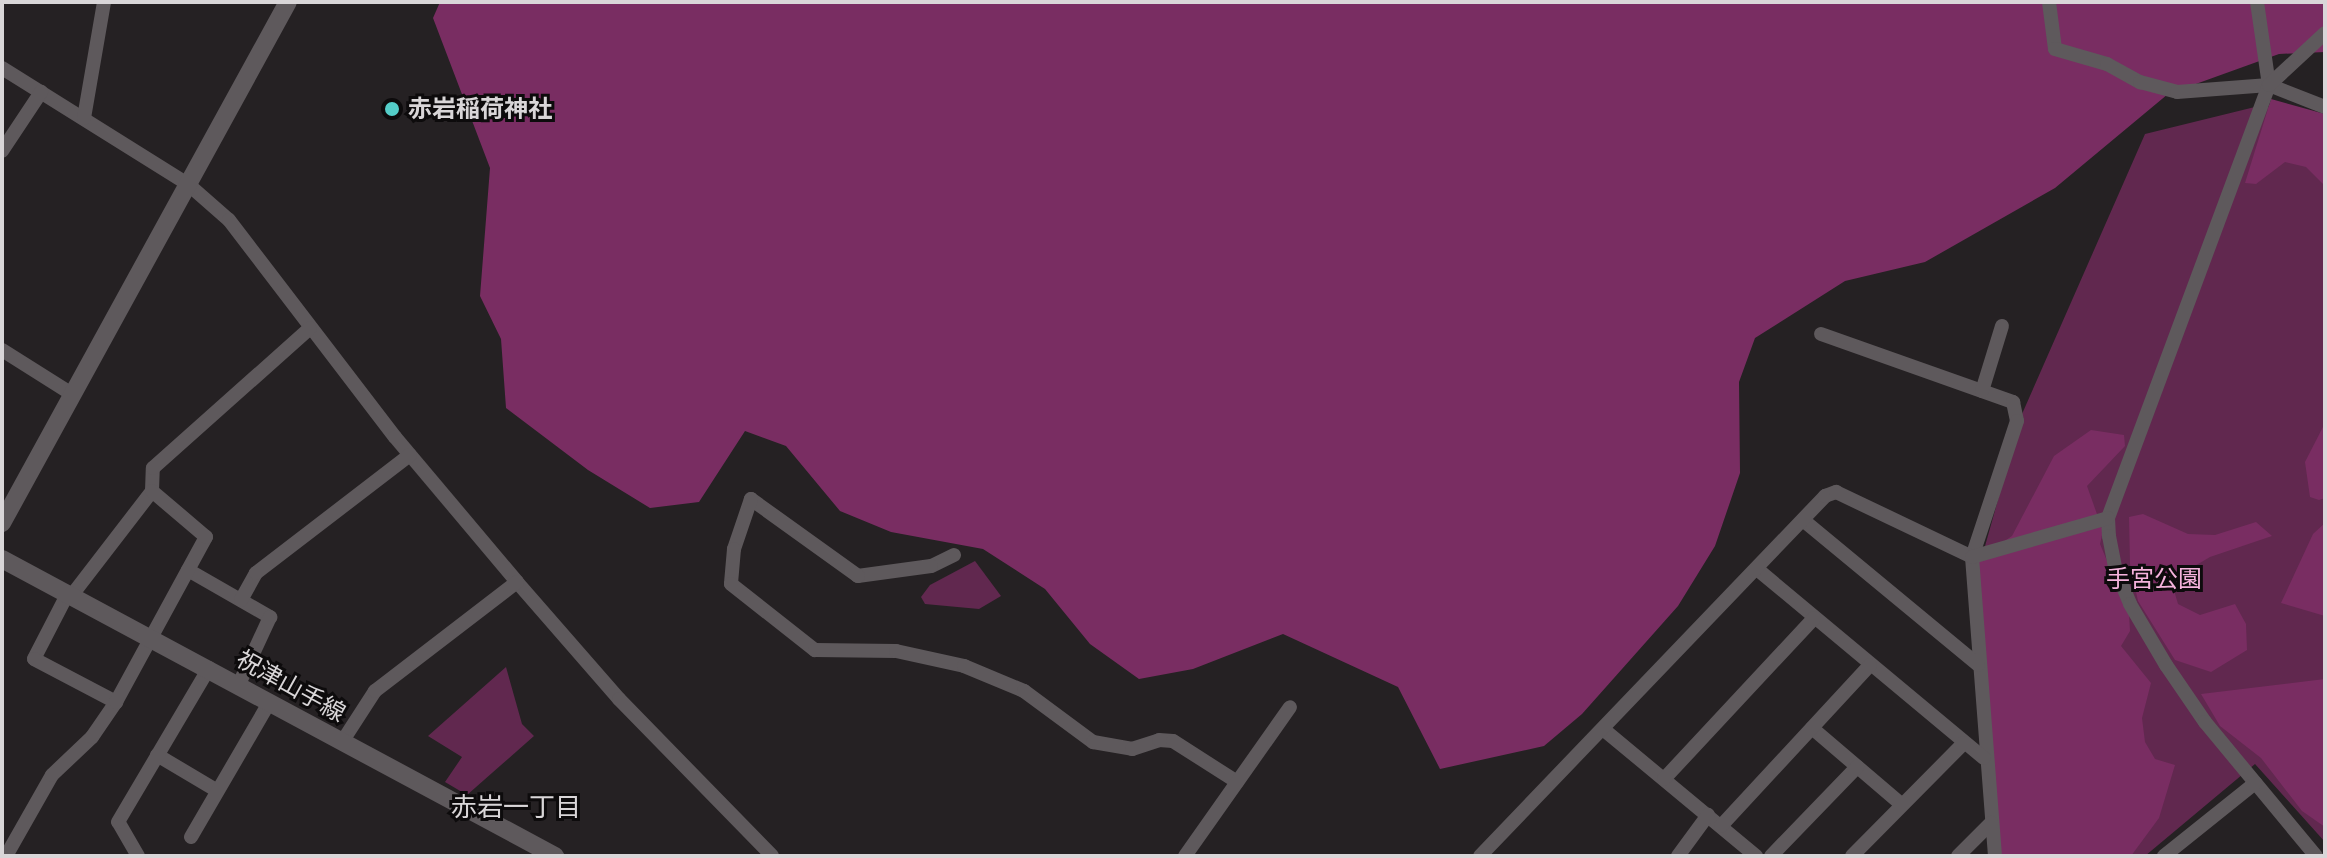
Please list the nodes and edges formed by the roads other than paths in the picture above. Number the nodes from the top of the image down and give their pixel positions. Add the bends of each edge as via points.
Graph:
1 (104, 2) edge
2 (288, 2) edge
3 (2049, 2) edge
4 (2257, 2) edge
5 (2325, 33) edge
6 (2, 68) edge
7 (2269, 85) junction
8 (41, 92) junction
9 (2325, 107) edge
10 (84, 118) junction
11 (2, 151) edge
12 (189, 185) junction
13 (2002, 326) dead end
14 (310, 328) junction
15 (1821, 334) dead end
16 (2, 350) edge
17 (1982, 391) junction
18 (72, 394) junction
19 (410, 455) junction
20 (152, 491) junction
21 (2108, 518) junction
22 (1803, 520) junction
23 (2, 523) edge
24 (954, 555) dead end
25 (1972, 557) junction
26 (2, 559) edge
27 (1757, 569) junction
28 (188, 570) junction
29 (517, 582) junction
30 (70, 594) junction
31 (241, 600) junction
32 (1814, 618) junction
33 (151, 637) junction
34 (1870, 665) junction
35 (1978, 665) junction
36 (209, 668) junction
37 (239, 684) junction
38 (270, 701) junction
39 (116, 702) junction
40 (1290, 707) dead end
41 (1812, 728) junction
42 (1603, 729) junction
43 (342, 742) junction
44 (1964, 743) junction
45 (157, 755) junction
46 (1984, 758) junction
47 (1857, 767) junction
48 (1664, 779) junction
49 (1237, 782) junction
50 (2255, 783) junction
51 (216, 790) junction
52 (1902, 805) junction
53 (1708, 815) junction
54 (1991, 823) junction
55 (1721, 826) junction
56 (191, 837) dead end
57 (6, 856) edge
58 (138, 856) edge
59 (555, 856) edge
60 (772, 856) edge
61 (1185, 856) edge
62 (1480, 856) edge
63 (1678, 856) edge
64 (1756, 856) edge
65 (1771, 856) edge
66 (1852, 856) edge
67 (1958, 856) edge
68 (1995, 856) edge
69 (2164, 856) edge
70 (2316, 856) edge

1 - 10 street
2 - 12 street
3 - 7 street via 2055,49 2107,64 2140,82 2177,92
4 - 7 street
5 - 7 street
6 - 8 street
7 - 9 street
7 - 21 street
8 - 10 street
8 - 11 street
10 - 12 street
12 - 14 street via 229,220
12 - 18 street
13 - 17 street
14 - 19 street
14 - 20 street via 153,468
15 - 17 street
16 - 18 street
17 - 25 street via 2013,402 2017,421
18 - 23 street
19 - 29 street
19 - 31 street via 256,573
20 - 28 street via 206,537
20 - 30 street
21 - 25 street
21 - 50 street via 2115,568 2130,604 2205,722
22 - 25 street via 1836,492
22 - 27 street
22 - 35 street
24 - 49 street via 931,566 858,576 751,499 734,549 731,584 815,650 896,651 964,666 1024,691 1093,742 1132,749 1173,741
25 - 35 street
26 - 30 street, 祝津山手線
27 - 32 street
27 - 42 street
28 - 31 street
28 - 33 street
29 - 43 street via 375,691
29 - 60 street via 619,699
30 - 33 street, 祝津山手線
30 - 39 street via 34,659
31 - 37 street via 270,617
32 - 34 street
32 - 48 street
33 - 36 street, 祝津山手線
33 - 39 street
34 - 41 street
34 - 44 street
35 - 46 street
36 - 37 street, 祝津山手線
36 - 45 street
37 - 38 street, 祝津山手線
38 - 43 street, 祝津山手線
38 - 51 street
39 - 57 street via 92,737 52,775
40 - 49 street
41 - 47 street
41 - 55 street
42 - 48 street
42 - 62 street
43 - 59 street, 祝津山手線
44 - 46 street
44 - 52 street
45 - 51 street
45 - 58 street via 118,822
46 - 54 street
47 - 52 street
47 - 65 street
48 - 53 street
49 - 61 street
50 - 69 street
50 - 70 street
51 - 56 street
52 - 66 street
53 - 55 street
53 - 63 street
54 - 67 street
54 - 68 street
55 - 64 street

